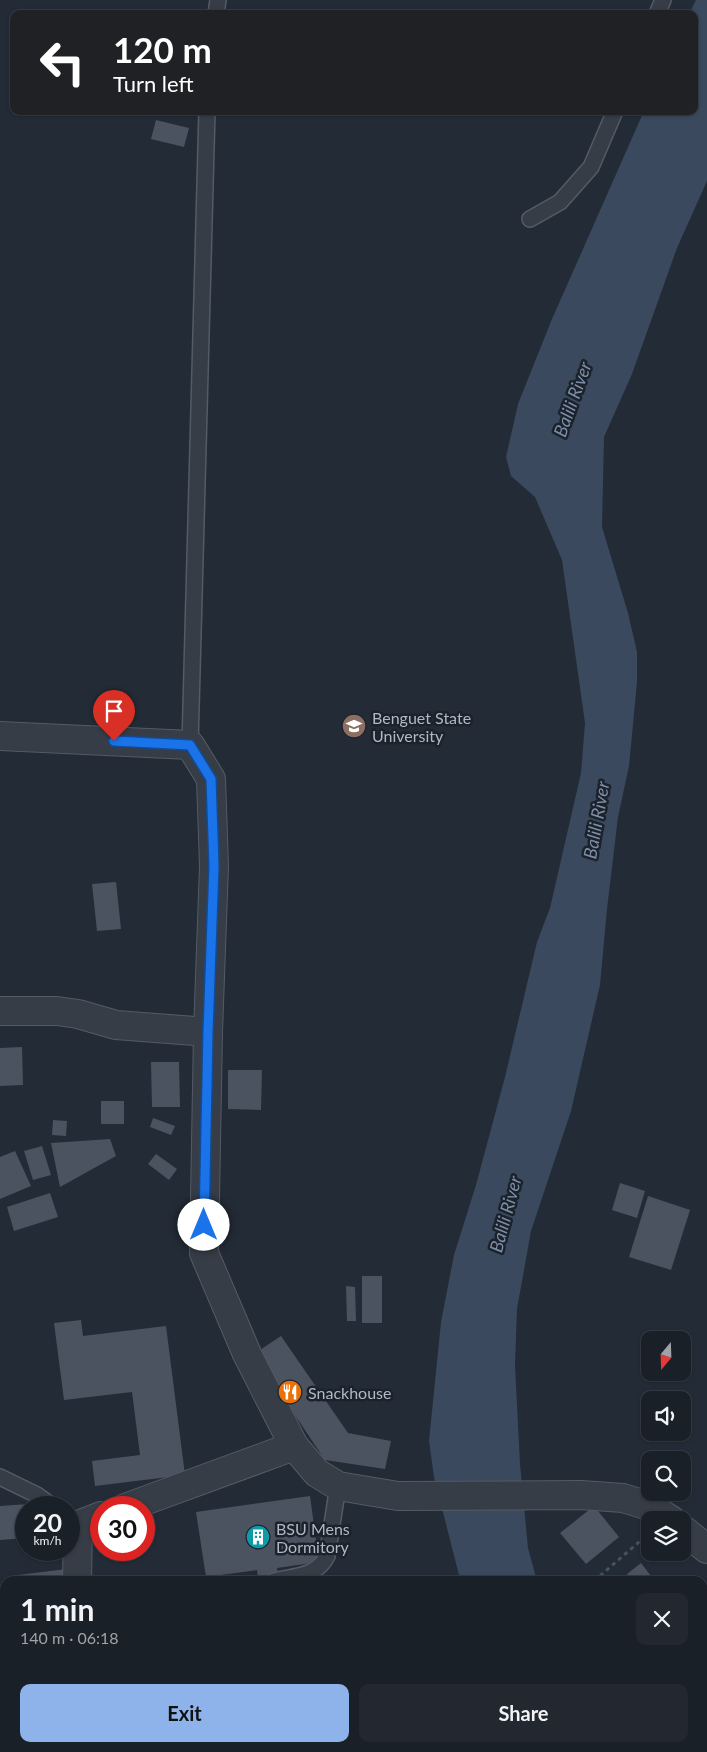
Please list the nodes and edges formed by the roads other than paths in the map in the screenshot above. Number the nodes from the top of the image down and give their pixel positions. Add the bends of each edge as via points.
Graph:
1 (207, 115) edge
2 (613, 115) edge
3 (530, 219) dead end
4 (0, 736) edge
5 (190, 745) junction
6 (0, 1011) edge
7 (208, 1032) junction
8 (294, 1446) junction
9 (0, 1477) edge
10 (338, 1486) junction
11 (38, 1496) edge
12 (155, 1497) edge
13 (657, 1511) edge
14 (83, 1520) edge
15 (691, 1536) edge
16 (707, 1549) edge
17 (77, 1576) edge
18 (297, 1576) edge

1 - 5 lane
2 - 3 lane via 591,167 560,202
4 - 5 street
5 - 7 street via 211,779 214,866
6 - 7 street via 57,1011 116,1025
7 - 8 street via 204,1253 247,1354
8 - 10 street via 317,1474
8 - 12 street
9 - 11 lane
10 - 13 street via 398,1496 581,1495 623,1498
10 - 18 lane via 324,1563 315,1572
14 - 17 street
15 - 16 street

